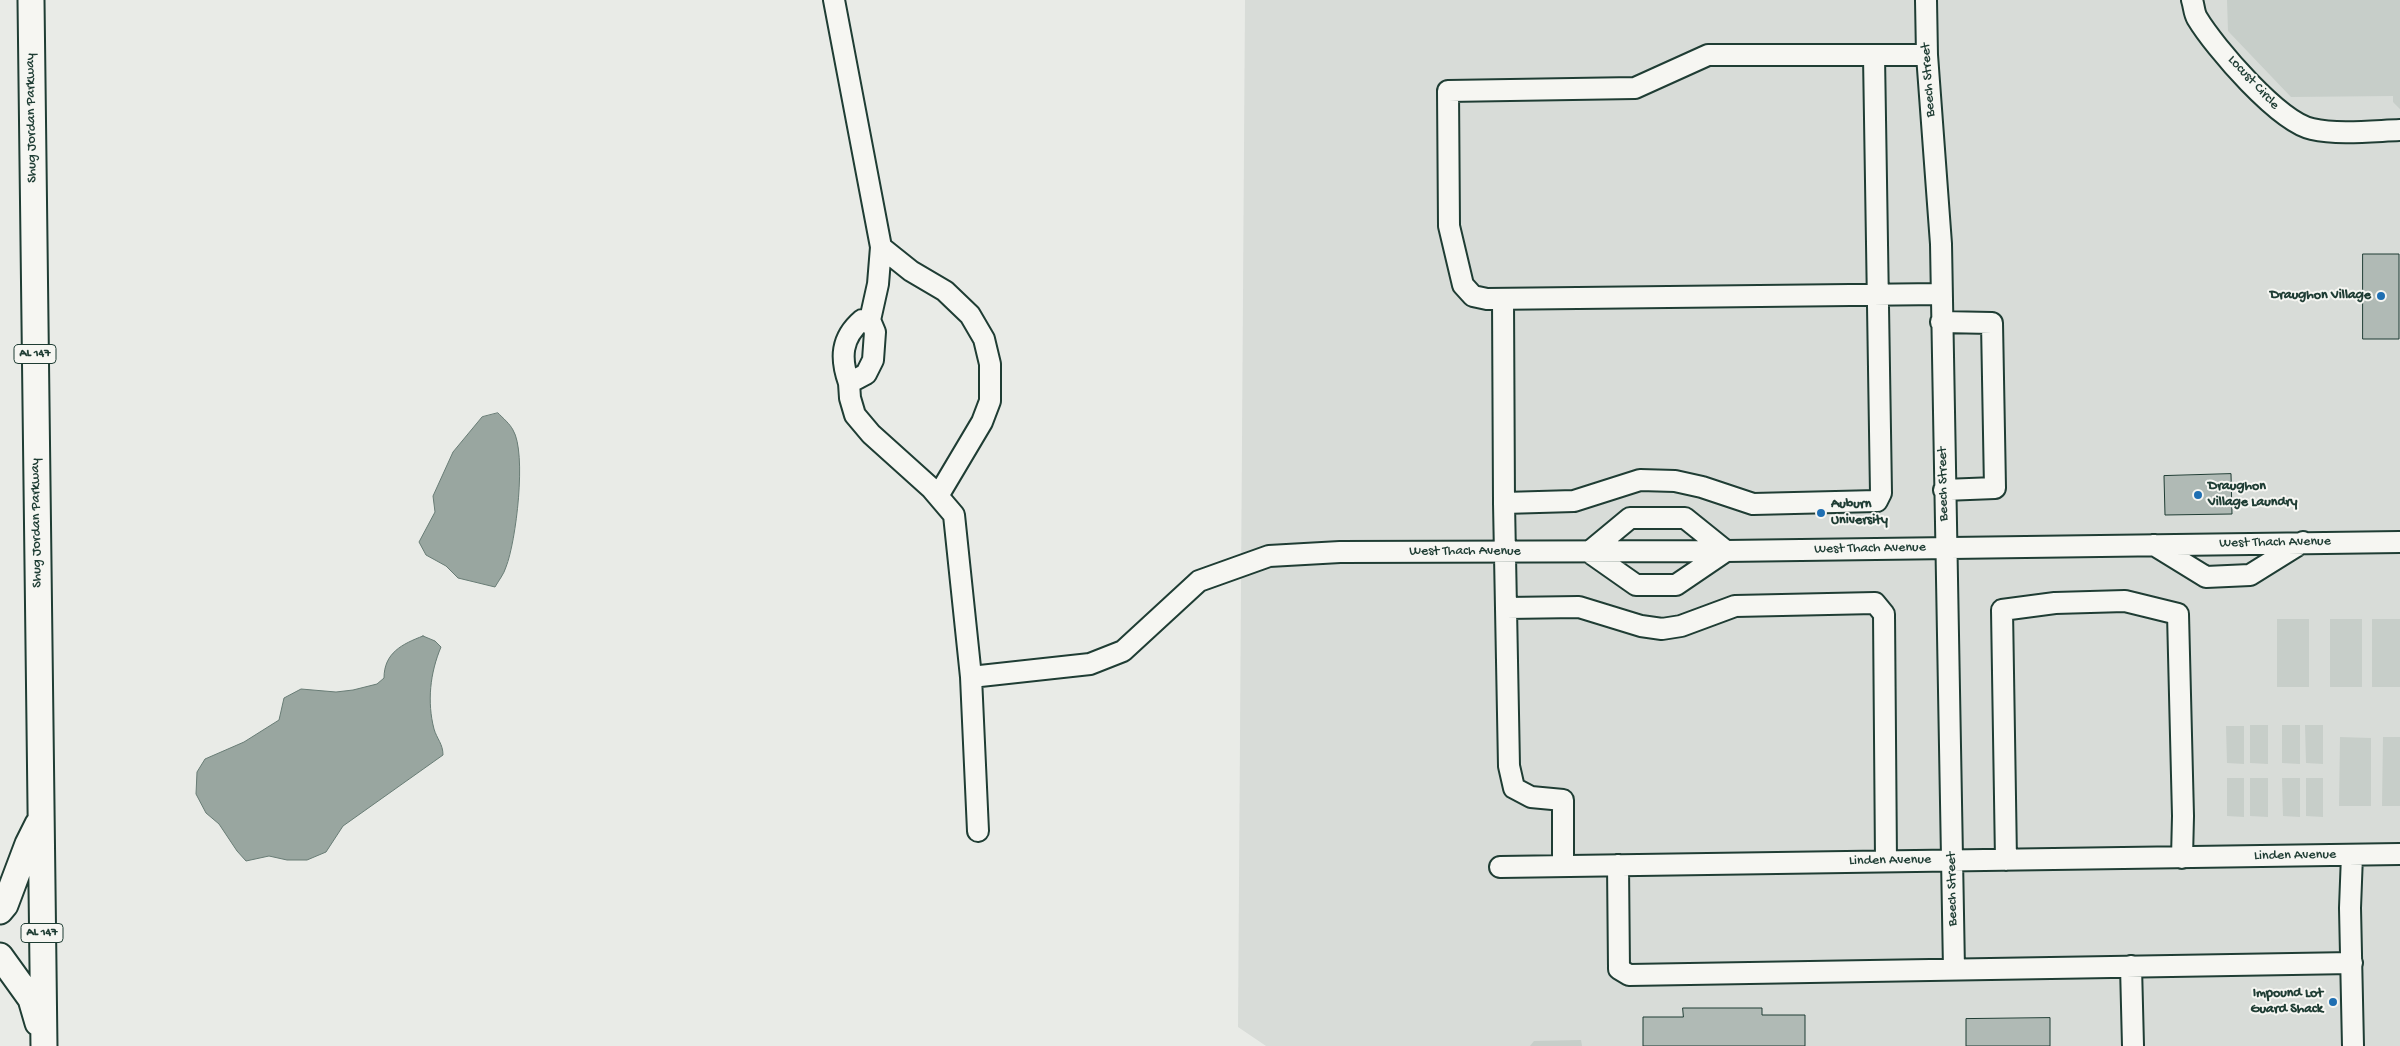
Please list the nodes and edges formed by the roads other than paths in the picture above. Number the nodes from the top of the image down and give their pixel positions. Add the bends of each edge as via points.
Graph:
1 (31, 0) edge
2 (834, 0) edge
3 (1926, 0) edge
4 (2192, 0) edge
5 (1927, 54) junction
6 (1874, 56) junction
7 (2400, 130) edge
8 (881, 247) junction
9 (1941, 294) junction
10 (1877, 295) junction
11 (1503, 299) junction
12 (870, 320) junction
13 (1941, 322) junction
14 (849, 383) junction
15 (1944, 490) junction
16 (938, 496) junction
17 (1504, 502) junction
18 (2303, 542) junction
19 (2400, 542) edge
20 (2154, 545) junction
21 (1945, 548) junction
22 (1726, 551) junction
23 (1504, 552) junction
24 (1589, 552) junction
25 (1506, 608) junction
26 (971, 676) junction
27 (41, 820) junction
28 (978, 831) dead end
29 (2400, 854) edge
30 (2352, 855) junction
31 (2182, 858) junction
32 (1953, 860) junction
33 (2006, 860) junction
34 (1886, 861) junction
35 (1618, 865) junction
36 (1563, 866) junction
37 (1500, 867) dead end
38 (0, 911) edge
39 (0, 956) edge
40 (2352, 964) junction
41 (2131, 966) junction
42 (1954, 969) junction
43 (44, 1046) edge
44 (2133, 1046) edge
45 (2353, 1046) edge

1 - 27 main road, Shug Jordan Parkway / AL 147
2 - 8 street
3 - 5 street, Beech Street
4 - 7 street, Locust Circle via 2196,16 2210,36 2271,106 2289,119 2311,129
5 - 6 street
5 - 9 street, Beech Street via 1941,244
6 - 10 street
6 - 11 street via 1708,55 1635,88 1448,91 1449,226 1463,285 1473,296
8 - 12 street via 878,284
8 - 16 street via 911,271 945,291 970,315 984,339 990,364 990,401 982,422
9 - 10 street
9 - 13 street, Beech Street
10 - 11 street
10 - 17 street via 1881,493 1877,501 1753,504 1675,481 1640,480 1574,501
11 - 17 street
12 - 14 street via 875,332 873,360 866,374
12 - 14 street via 862,320 851,329 844,348 844,368
13 - 15 street, Beech Street
13 - 15 street via 1992,323 1995,479 1995,488
14 - 16 street via 855,415
15 - 21 street, Beech Street
16 - 26 street via 954,515
17 - 23 street
18 - 19 street, West Thach Avenue
18 - 20 street, West Thach Avenue
18 - 20 street via 2250,575 2206,577
20 - 21 street, West Thach Avenue
21 - 22 street, West Thach Avenue
21 - 32 street, Beech Street
22 - 24 street, West Thach Avenue
22 - 24 street via 1676,585 1636,586
22 - 24 street via 1685,518 1630,518
23 - 24 street, West Thach Avenue
23 - 25 street
23 - 26 street, West Thach Avenue via 1340,552 1269,556 1199,581 1124,651 1090,664
25 - 34 street via 1579,607 1662,629 1681,626 1735,606 1875,603 1884,614
25 - 36 street via 1509,766 1514,788 1530,797 1563,800
26 - 28 street
27 - 38 main road via 28,844 6,905
27 - 43 main road, Shug Jordan Parkway / AL 147
29 - 30 street, Linden Avenue
30 - 31 street, Linden Avenue
30 - 40 street
31 - 33 street, Linden Avenue
31 - 33 street via 2178,614 2125,601 2055,603 2002,610
32 - 33 street, Linden Avenue
32 - 34 street, Linden Avenue
32 - 42 street, Beech Street
34 - 35 street, Linden Avenue
35 - 36 street, Linden Avenue
35 - 42 street via 1619,969 1630,975
36 - 37 street, Linden Avenue
39 - 43 main road via 31,999
40 - 41 street
40 - 45 street
41 - 42 street
41 - 44 street

